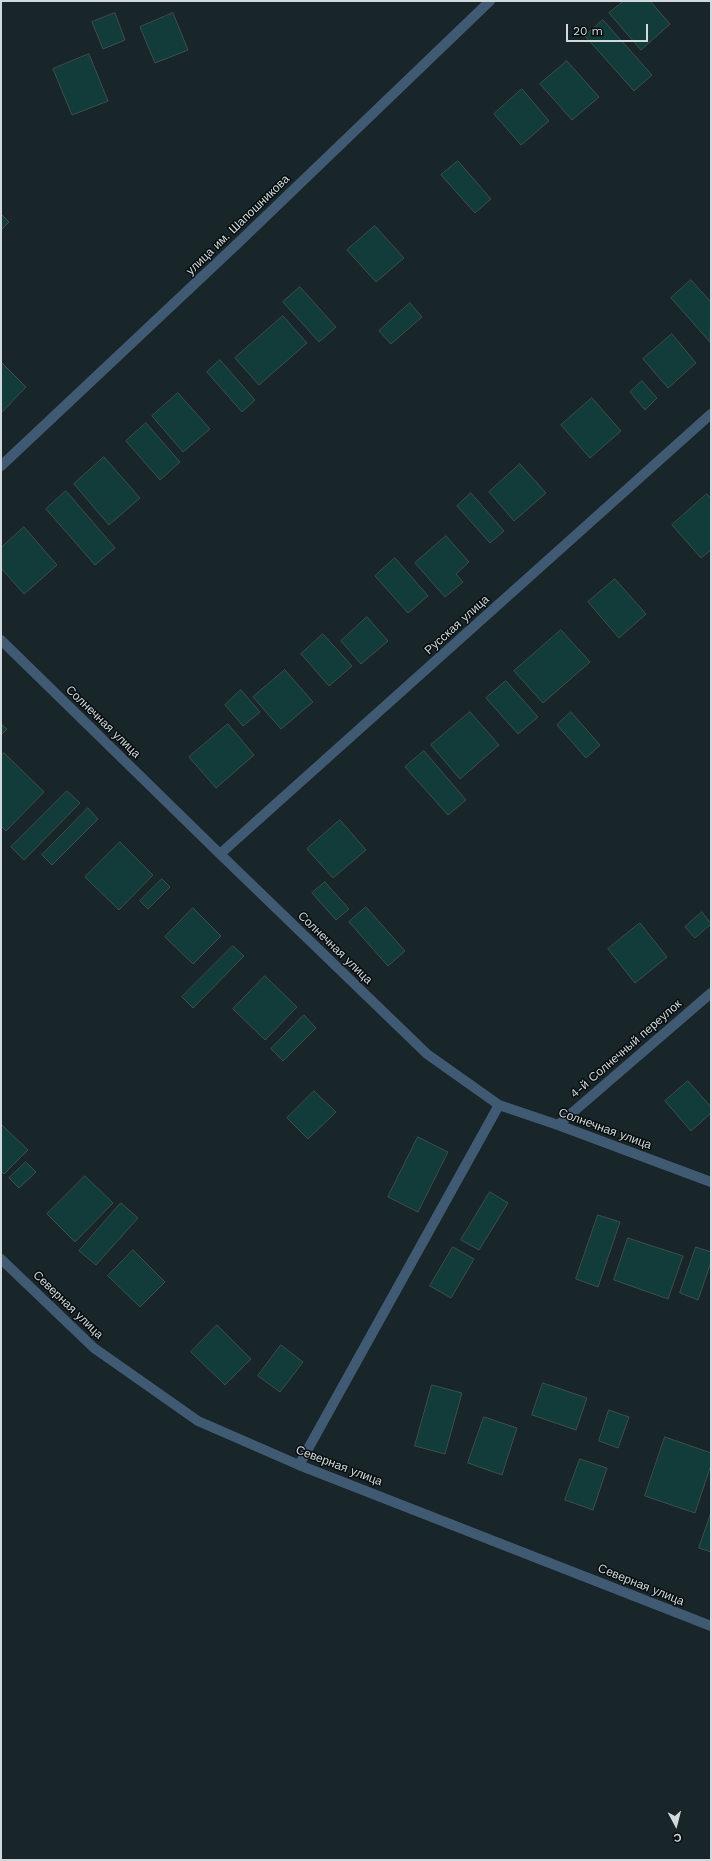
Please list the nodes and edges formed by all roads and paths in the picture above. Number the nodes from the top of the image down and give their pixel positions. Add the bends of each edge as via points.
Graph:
1 (490, 1) edge
2 (711, 414) edge
3 (1, 466) edge
4 (1, 640) edge
5 (220, 854) junction
6 (711, 993) edge
7 (499, 1105) junction
8 (558, 1125) junction
9 (711, 1182) edge
10 (1, 1259) edge
11 (299, 1465) junction
12 (711, 1626) edge

1 - 3 street, улица им. Шапошникова
2 - 5 street, Русская улица
4 - 5 street, Солнечная улица
5 - 7 street, Солнечная улица via 427,1054
6 - 8 street, 4-й Солнечный переулок
7 - 8 street, Солнечная улица
7 - 11 street
8 - 9 street, Солнечная улица
10 - 11 street, Северная улица via 94,1348 198,1421
11 - 12 street, Северная улица

